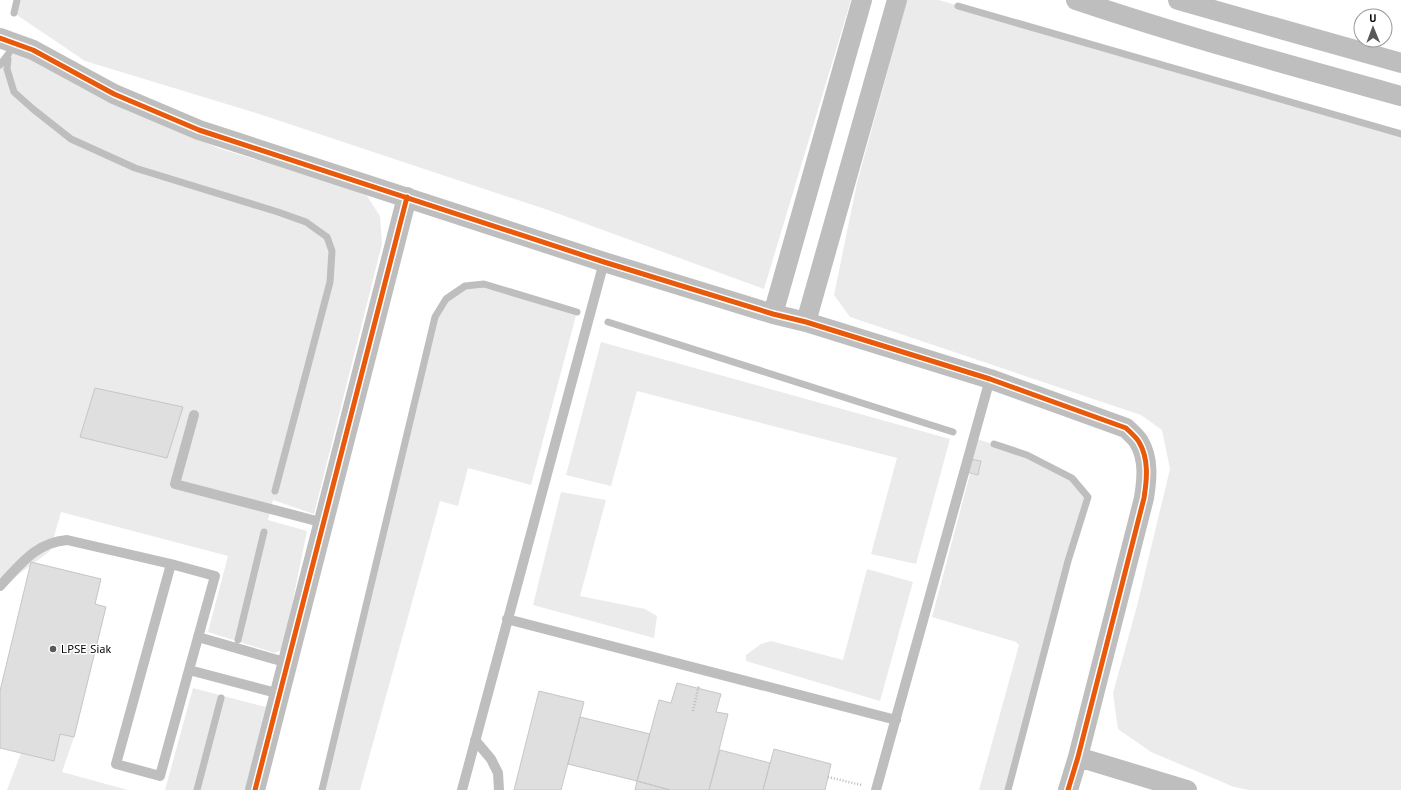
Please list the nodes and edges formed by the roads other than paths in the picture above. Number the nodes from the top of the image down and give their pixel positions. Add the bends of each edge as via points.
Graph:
1 (862, 0) edge
2 (897, 0) edge
3 (1076, 0) edge
4 (1178, 0) edge
5 (0, 38) edge
6 (1401, 63) edge
7 (1401, 96) edge
8 (407, 197) junction
9 (604, 262) junction
10 (773, 314) junction
11 (806, 322) junction
12 (990, 379) junction
13 (194, 414) dead end
14 (324, 523) junction
15 (171, 564) junction
16 (0, 586) edge
17 (507, 619) junction
18 (198, 638) junction
19 (288, 663) junction
20 (189, 670) junction
21 (280, 694) junction
22 (896, 720) junction
23 (475, 740) junction
24 (1078, 757) junction
25 (256, 790) edge
26 (462, 790) edge
27 (499, 790) edge
28 (877, 790) edge
29 (1068, 790) edge
30 (1187, 790) edge

1 - 10 street
2 - 11 street
3 - 7 street via 1257,56
4 - 6 street
5 - 8 street via 34,50 114,94 199,130
8 - 9 street
8 - 14 street
9 - 10 street
9 - 17 lane
10 - 11 street
11 - 12 street
12 - 22 lane
12 - 24 street via 1126,428 1138,441 1144,456 1148,477 1144,498
13 - 14 lane via 175,484
14 - 19 street
15 - 16 lane via 67,540 42,546
15 - 18 lane via 215,576
15 - 20 lane via 116,764 160,776
17 - 22 lane
17 - 23 lane
18 - 19 lane
18 - 20 lane
19 - 21 street
20 - 21 lane
21 - 25 street
22 - 28 lane
23 - 26 lane
23 - 27 lane via 491,760 498,774
24 - 29 street
24 - 30 street

